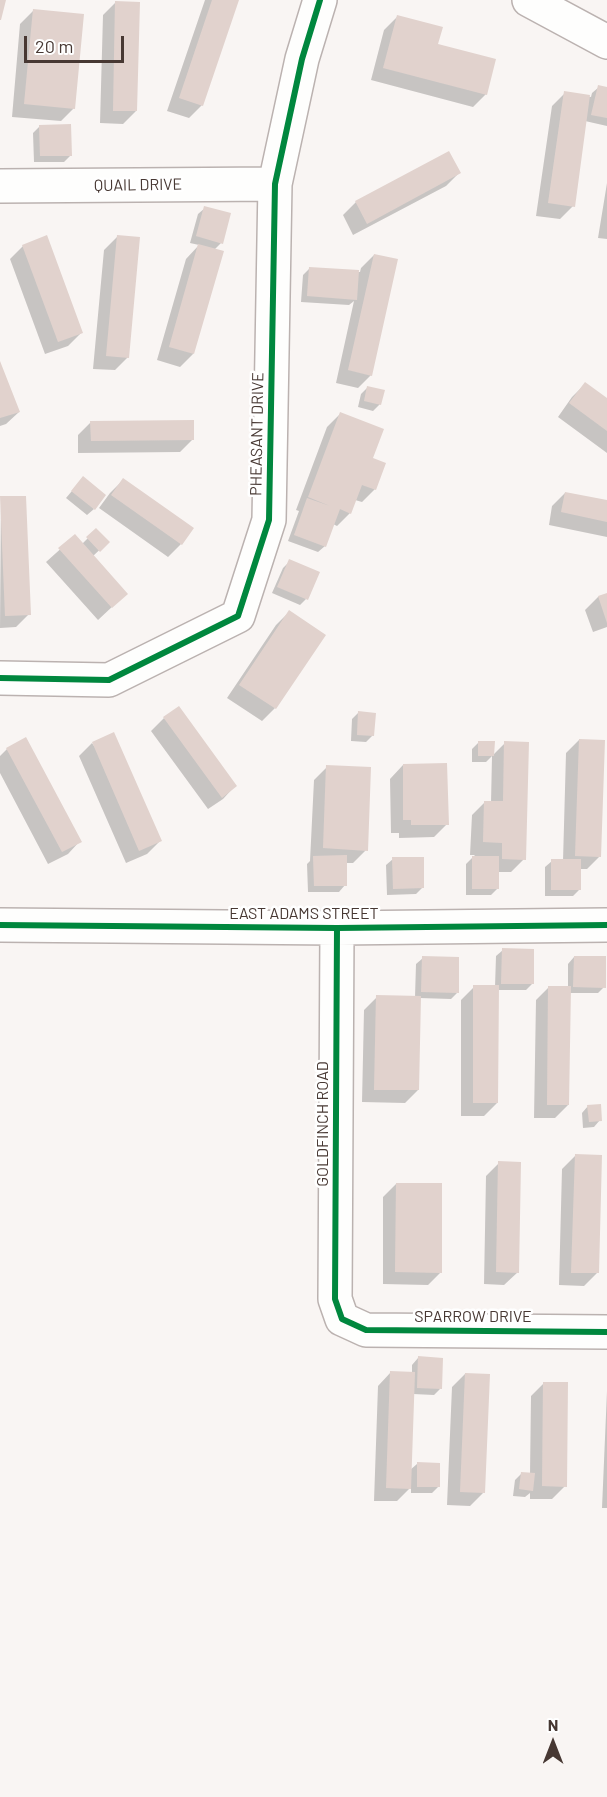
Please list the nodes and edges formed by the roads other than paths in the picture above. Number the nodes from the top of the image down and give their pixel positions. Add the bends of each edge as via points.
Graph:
1 (321, 0) edge
2 (529, 0) edge
3 (607, 42) edge
4 (275, 184) junction
5 (0, 186) edge
6 (0, 678) edge
7 (0, 925) edge
8 (607, 925) edge
9 (337, 928) junction
10 (342, 1319) joint
11 (607, 1332) edge

1 - 4 street, PHEASANT DRIVE via 302,59
2 - 3 street
4 - 5 street, QUAIL DRIVE
4 - 6 street, PHEASANT DRIVE via 269,520 238,616 109,680
7 - 9 street, EAST ADAMS STREET
8 - 9 street, EAST ADAMS STREET
9 - 10 street, GOLDFINCH ROAD via 335,1299
10 - 11 street, SPARROW DRIVE via 366,1330

